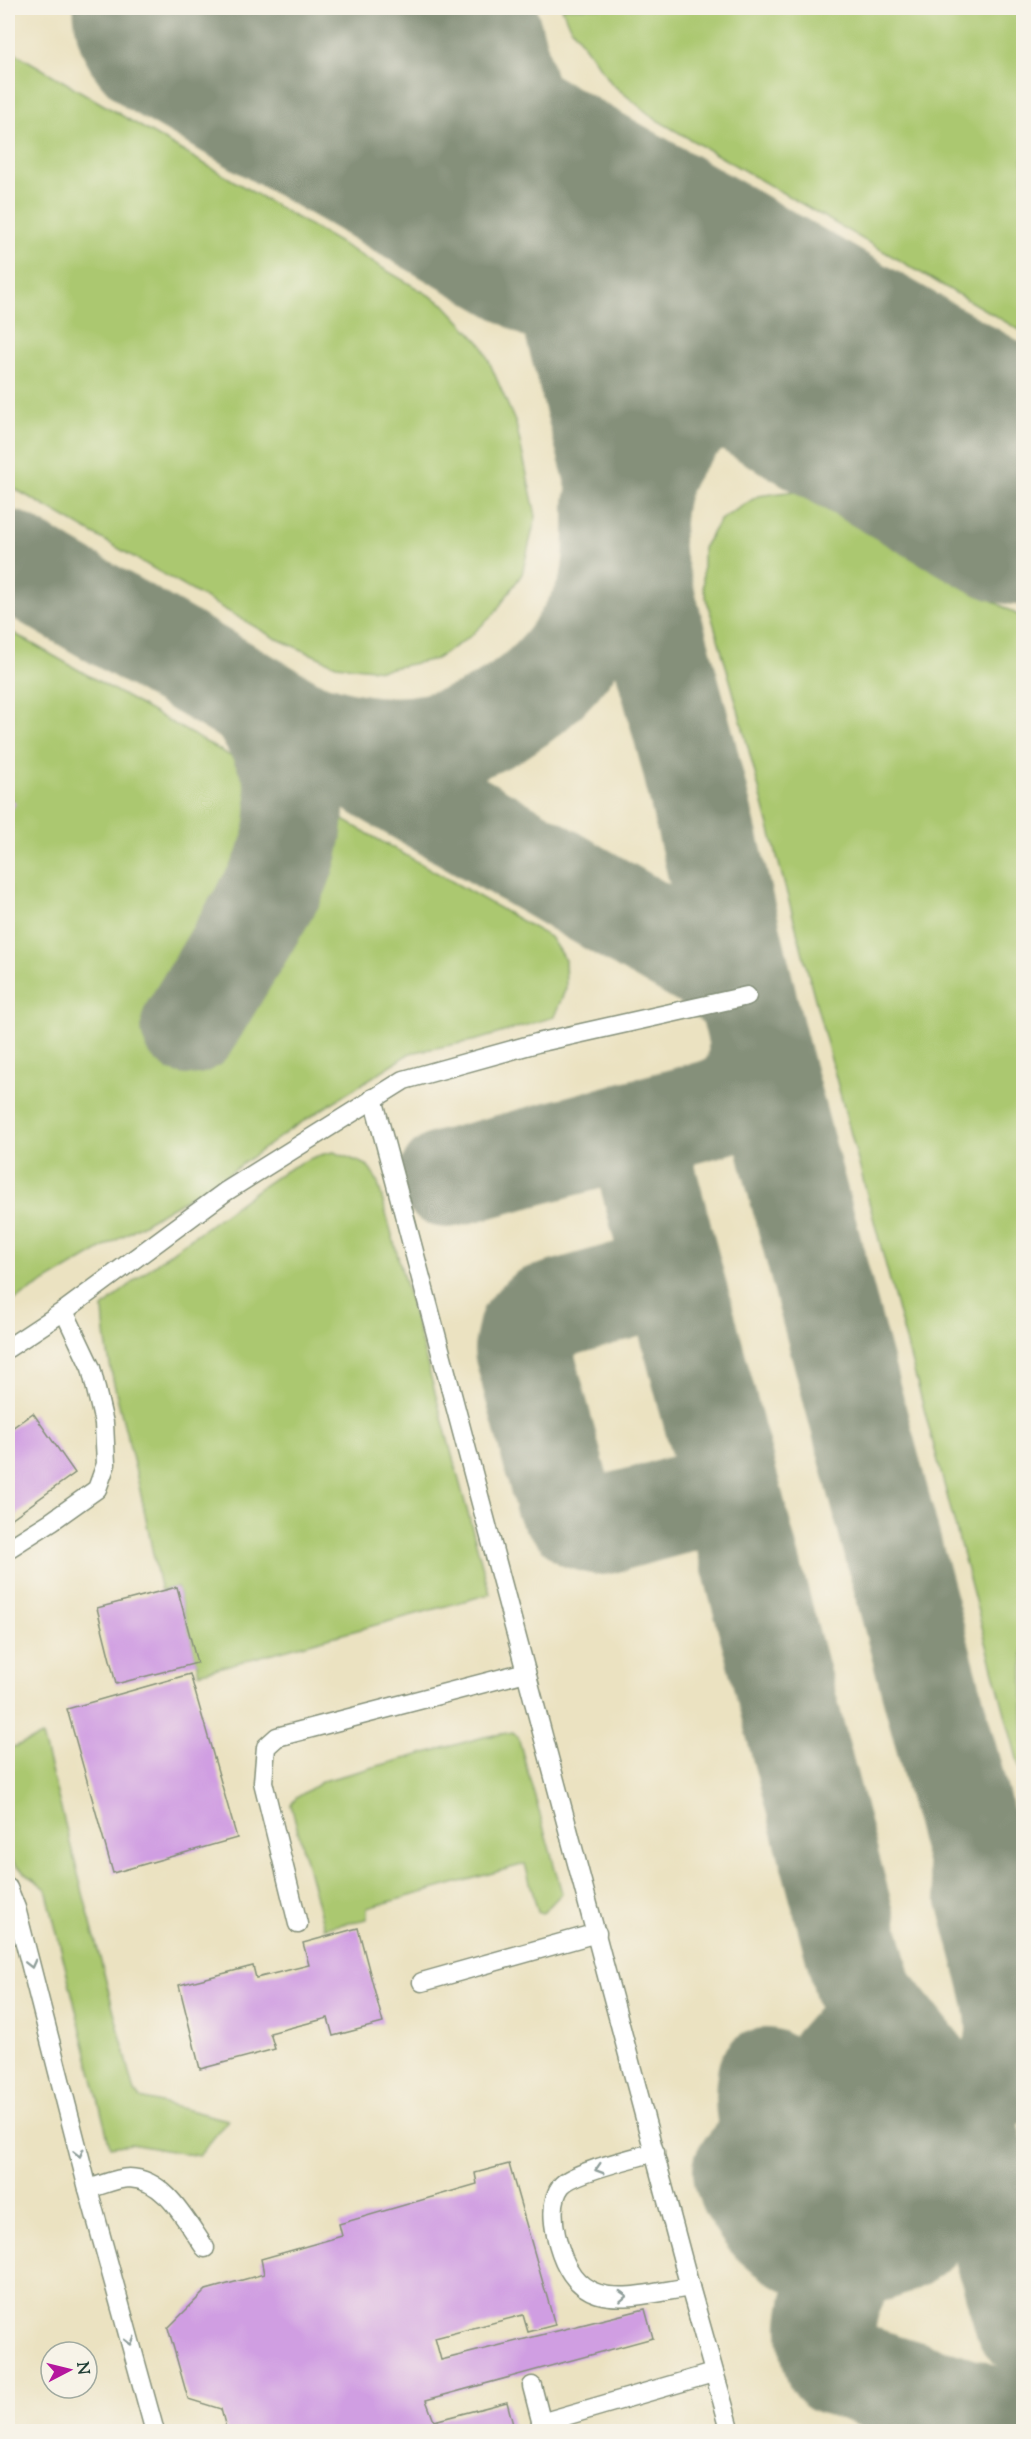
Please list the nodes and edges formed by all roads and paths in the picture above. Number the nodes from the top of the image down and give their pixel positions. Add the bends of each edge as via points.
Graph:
1 (747, 996) dead end
2 (373, 1098) junction
3 (64, 1311) junction
4 (8, 1348) edge
5 (8, 1549) edge
6 (526, 1672) junction
7 (8, 1888) edge
8 (298, 1924) dead end
9 (597, 1933) junction
10 (422, 1982) dead end
11 (655, 2152) junction
12 (88, 2189) junction
13 (205, 2248) dead end
14 (690, 2287) junction
15 (713, 2373) junction
16 (532, 2386) dead end
17 (543, 2427) edge
18 (155, 2432) edge
19 (731, 2432) edge

1 - 2 lane via 432,1070
2 - 3 lane via 225,1192
2 - 6 lane
3 - 4 lane
3 - 5 lane via 91,1368 104,1424 106,1464 96,1489
6 - 8 lane via 277,1737 266,1747 263,1782
6 - 9 lane
7 -> 12 lane
9 - 10 lane
9 - 11 lane
11 - 14 lane
11 -> 14 lane via 574,2177 561,2186 555,2201 554,2227 561,2259 578,2283 600,2295 621,2298
12 - 13 lane via 128,2178 151,2182 168,2196
12 -> 18 lane
14 - 15 lane
15 - 17 lane
15 - 19 lane
16 - 17 lane

